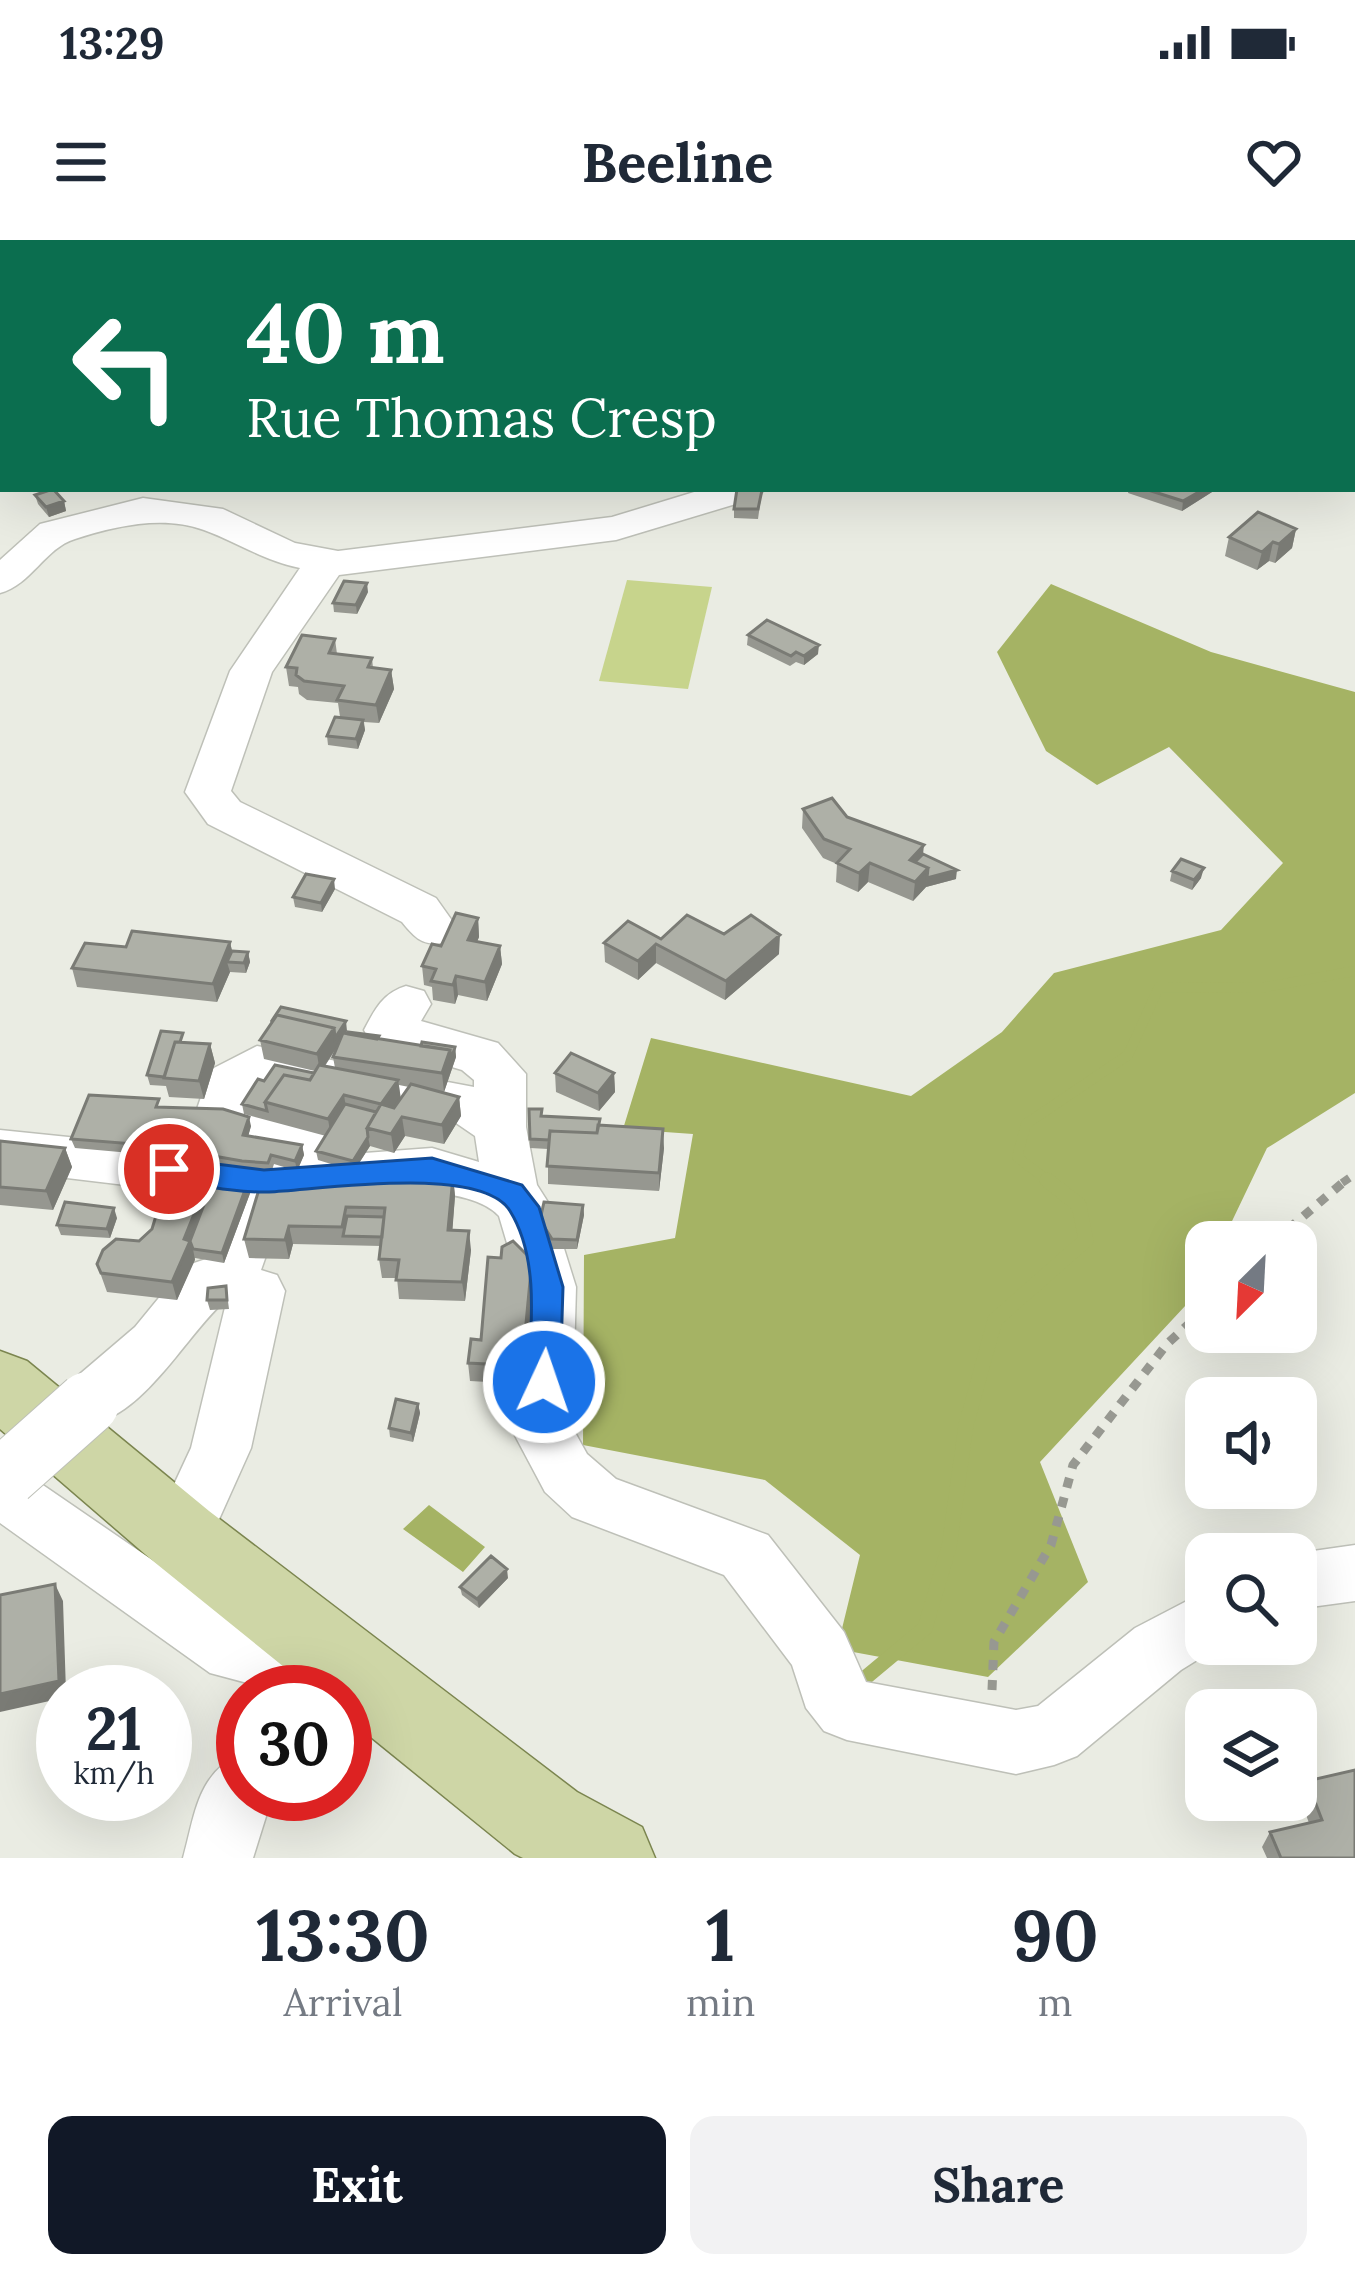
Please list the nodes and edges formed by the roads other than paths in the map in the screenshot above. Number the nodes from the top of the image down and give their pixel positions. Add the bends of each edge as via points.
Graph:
1 (735, 492) edge
2 (54, 532) junction
3 (0, 536) edge
4 (321, 563) junction
5 (0, 581) edge
6 (434, 929) dead end
7 (406, 1004) dead end
8 (486, 1116) junction
9 (0, 1150) edge
10 (266, 1170) junction
11 (512, 1193) junction
12 (257, 1291) dead end
13 (0, 1383) edge
14 (3, 1482) edge
15 (181, 1536) junction
16 (1355, 1573) edge
17 (1317, 1579) edge
18 (1185, 1633) edge
19 (292, 1665) edge
20 (309, 1665) edge
21 (372, 1708) edge
22 (228, 1821) edge
23 (218, 1858) edge
24 (610, 1858) edge

1 - 4 street via 616,528
2 - 3 street
2 - 4 street via 102,517 177,511
2 - 5 street
4 - 6 street via 251,671 208,792 224,813 419,910
7 - 8 street via 389,1030 480,1056 500,1074
8 - 10 street via 256,1065 227,1084 224,1109
8 - 11 street
9 - 10 street
10 - 11 street via 432,1169
10 - 14 street, bridge via 232,1275 205,1282 154,1344
11 - 18 street via 524,1207 548,1287 542,1430 566,1473 594,1498 746,1555 821,1653 829,1686 847,1709 1016,1742 1054,1734
12 - 15 street via 221,1448
13 - 15 main road
14 - 19 street via 233,1652
15 - 20 main road
16 - 17 street
21 - 24 main road
22 - 23 street

